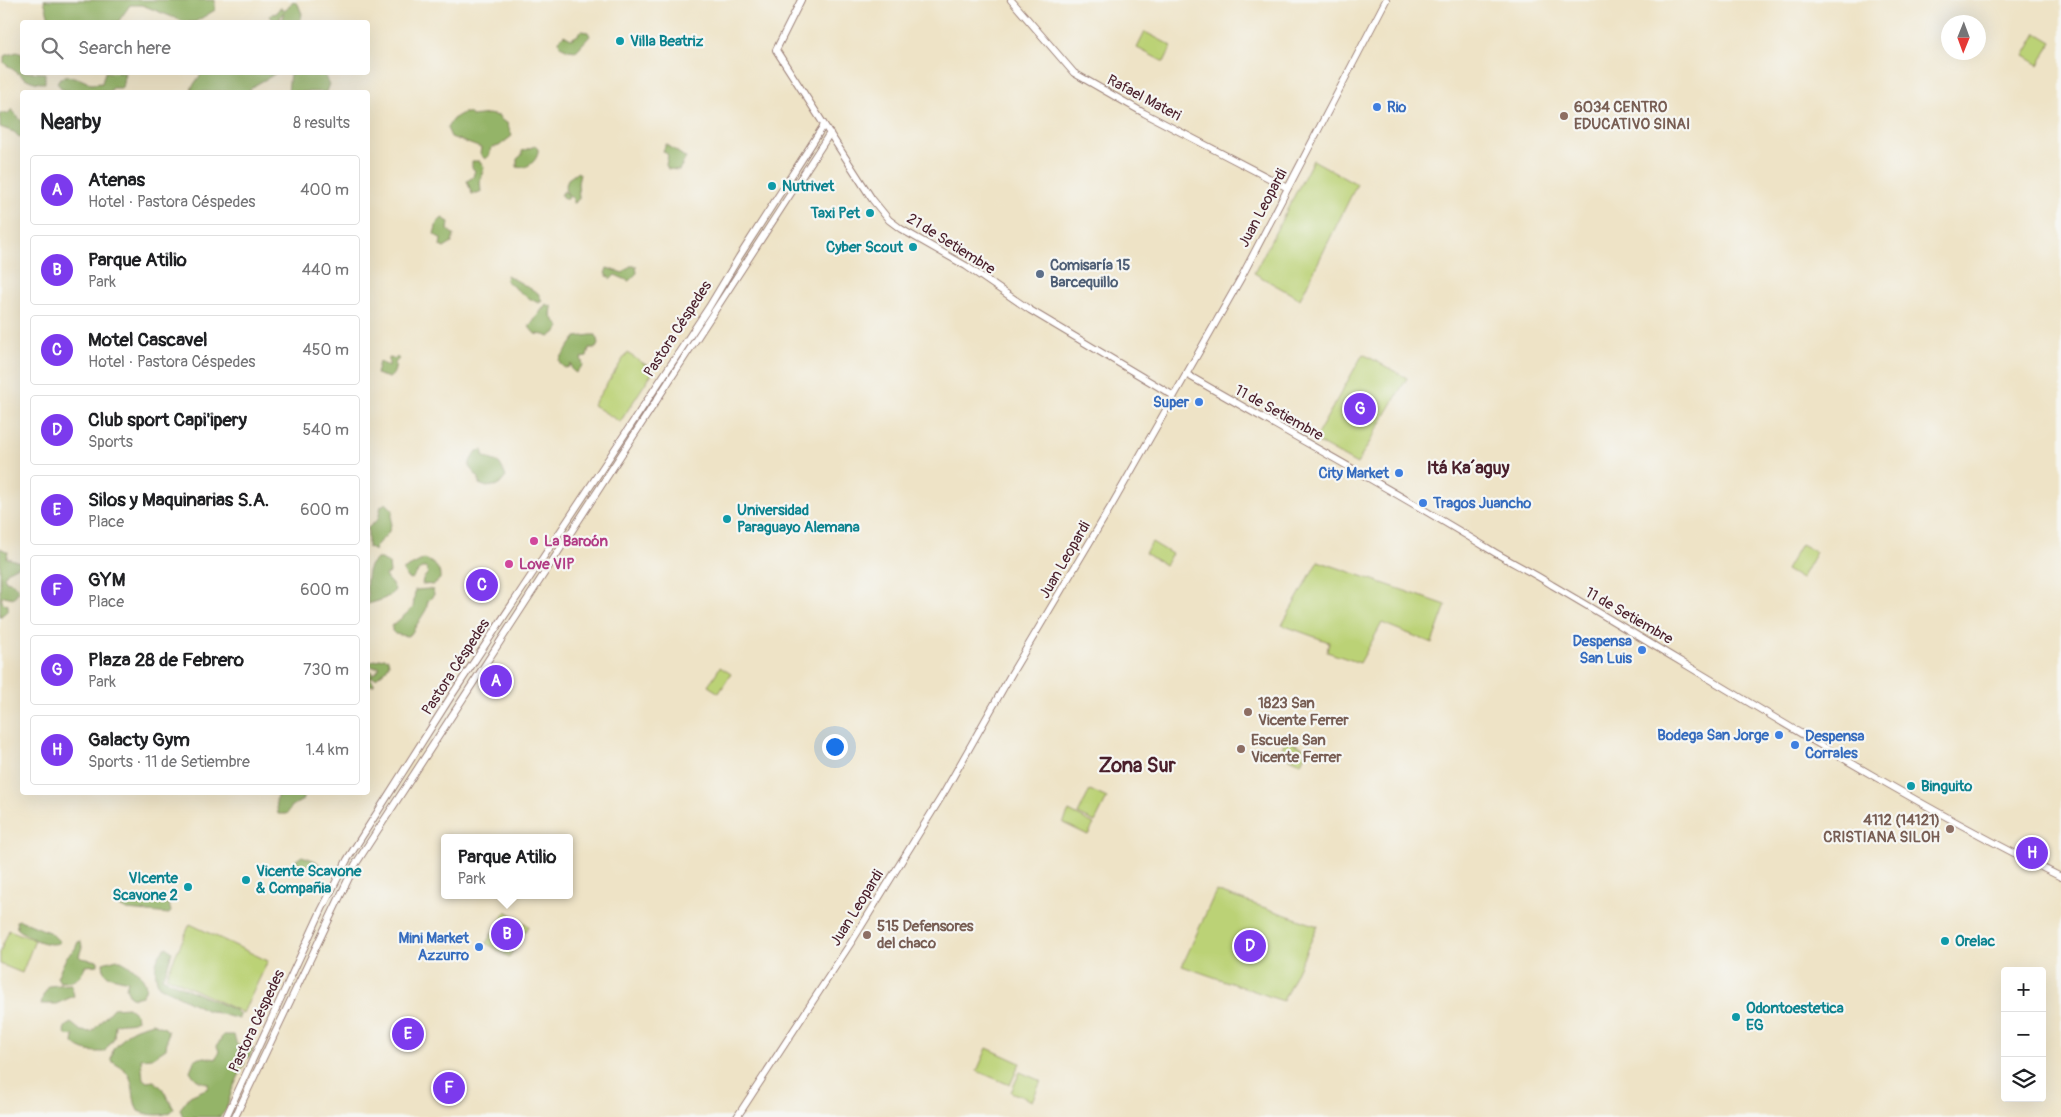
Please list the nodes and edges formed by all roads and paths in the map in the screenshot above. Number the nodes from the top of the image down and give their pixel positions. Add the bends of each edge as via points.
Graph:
1 (801, 0) edge
2 (1011, 0) edge
3 (1386, 0) edge
4 (824, 125) junction
5 (830, 132) junction
6 (804, 157) junction
7 (811, 162) junction
8 (1288, 188) junction
9 (780, 201) junction
10 (1186, 374) junction
11 (1174, 396) junction
12 (396, 784) junction
13 (404, 789) junction
14 (2061, 877) edge
15 (226, 1117) edge
16 (235, 1117) edge
17 (737, 1117) edge

1 - 4 main road, 21 de Setiembre via 776,50
2 - 8 main road, Rafael Materi via 1074,73
3 - 8 main road, Juan Leopardi
4 - 5 main road, 21 de Setiembre
4 - 6 main road, Pastora Céspedes
5 - 7 main road, Pastora Céspedes
5 - 11 main road, 21 de Setiembre via 889,220
6 - 7 main road
6 - 9 main road, Pastora Céspedes
7 - 9 main road, Pastora Céspedes
8 - 10 main road, Juan Leopardi
9 - 12 main road, Pastora Céspedes via 739,257
9 - 13 main road, Pastora Céspedes
10 - 11 main road, Juan Leopardi
10 - 14 main road, 11 de Setiembre via 1534,573 1884,782
11 - 17 main road, Juan Leopardi via 945,791
12 - 13 main road
12 - 15 main road, Pastora Céspedes via 347,860 323,907
13 - 16 main road, Pastora Céspedes via 355,865

